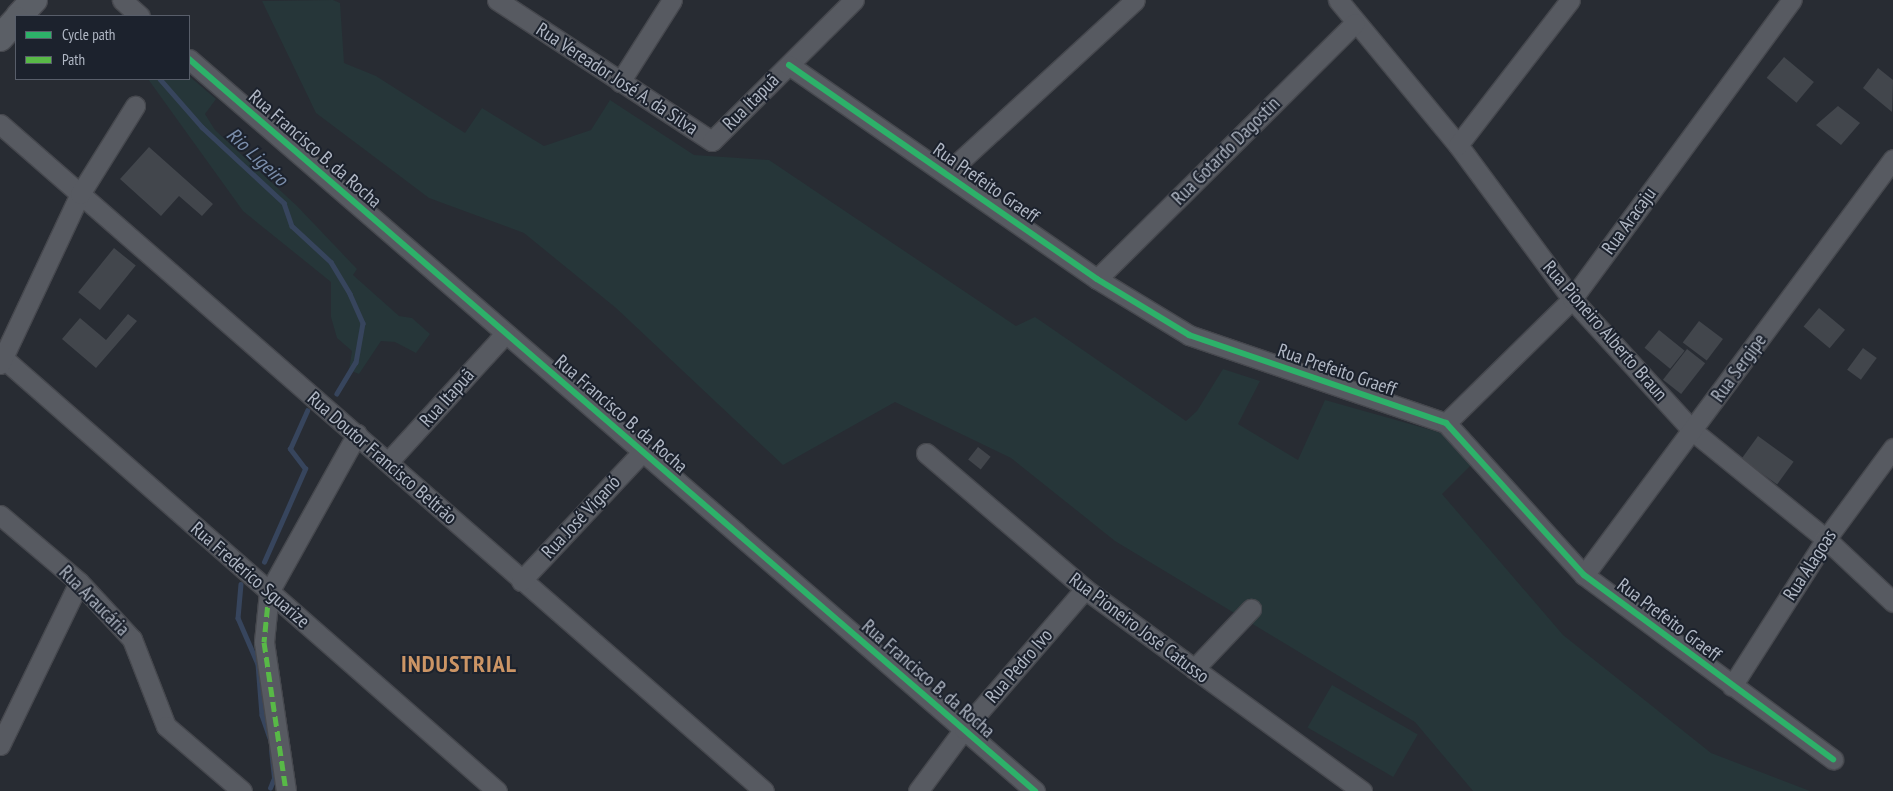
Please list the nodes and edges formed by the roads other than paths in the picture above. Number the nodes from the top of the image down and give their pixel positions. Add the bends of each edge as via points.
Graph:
1 (34, 0) edge
2 (122, 0) edge
3 (497, 0) edge
4 (672, 0) edge
5 (854, 0) edge
6 (1135, 0) edge
7 (1338, 0) edge
8 (1570, 0) edge
9 (1792, 0) edge
10 (20, 15) edge
11 (139, 15) edge
12 (15, 21) edge
13 (1355, 23) junction
14 (0, 38) edge
15 (190, 59) edge
16 (789, 65) junction
17 (620, 82) junction
18 (135, 106) dead end
19 (0, 124) edge
20 (712, 141) joint
21 (1458, 145) junction
22 (1893, 159) edge
23 (947, 173) junction
24 (80, 194) junction
25 (1097, 279) junction
26 (1572, 299) junction
27 (505, 334) junction
28 (1, 361) edge
29 (1446, 423) junction
30 (1693, 431) junction
31 (357, 434) junction
32 (1893, 448) edge
33 (642, 452) junction
34 (926, 453) dead end
35 (388, 462) junction
36 (0, 515) edge
37 (1826, 539) junction
38 (1584, 575) junction
39 (521, 581) junction
40 (78, 582) junction
41 (1085, 590) junction
42 (269, 592) junction
43 (1893, 602) edge
44 (1251, 609) dead end
45 (1194, 668) junction
46 (1732, 686) junction
47 (964, 729) junction
48 (0, 745) edge
49 (1833, 759) dead end
50 (242, 791) edge
51 (286, 791) edge
52 (497, 791) edge
53 (764, 791) edge
54 (918, 791) edge
55 (1035, 791) edge
56 (1362, 791) edge

1 - 10 main road
2 - 11 street
3 - 17 street, Rua Vereador José A. da Silva
4 - 17 street
5 - 16 street, Rua Itapuã
6 - 23 street
7 - 13 street, Rua Pioneiro Alberto Braun
8 - 21 street
9 - 26 street, Rua Aracaju
12 - 14 main road
13 - 21 street, Rua Pioneiro Alberto Braun
13 - 25 street, Rua Gotardo Dagostin
15 - 27 street, Rua Francisco B. da Rocha
16 - 20 street, Rua Itapuã
16 - 23 street, Rua Prefeito Graeff
17 - 20 street, Rua Vereador José A. da Silva
18 - 24 street
19 - 24 street, Rua Doutor Francisco Beltrão
21 - 26 street, Rua Pioneiro Alberto Braun
22 - 30 street, Rua Sergipe
23 - 25 street, Rua Prefeito Graeff
24 - 28 street
24 - 31 street, Rua Doutor Francisco Beltrão
25 - 29 street, Rua Prefeito Graeff via 1189,335
26 - 29 street, Rua Aracaju
26 - 30 street, Rua Pioneiro Alberto Braun
27 - 33 street, Rua Francisco B. da Rocha
27 - 35 street, Rua Itapuã
28 - 42 street, Rua Frederico Sguarize
29 - 38 street, Rua Prefeito Graeff
30 - 37 street, Rua Pioneiro Alberto Braun
30 - 38 street, Rua Sergipe
31 - 35 street, Rua Doutor Francisco Beltrão
31 - 42 street
32 - 37 street, Rua Alagoas
33 - 39 street, Rua José Viganó
33 - 47 street, Rua Francisco B. da Rocha
34 - 41 street, Rua Pioneiro José Catusso
35 - 39 street, Rua Doutor Francisco Beltrão
36 - 40 street, Rua Araucária
37 - 43 street, Rua Pioneiro Alberto Braun
37 - 46 street, Rua Alagoas
38 - 46 street, Rua Prefeito Graeff
39 - 53 street, Rua Doutor Francisco Beltrão
40 - 48 street
40 - 50 street, Rua Araucária via 132,639 166,726
41 - 45 street, Rua Pioneiro José Catusso
41 - 47 street, Rua Pedro Ivo
42 - 51 street via 264,642
42 - 52 street, Rua Frederico Sguarize
44 - 45 street
45 - 56 street, Rua Pioneiro José Catusso
46 - 49 street, Rua Prefeito Graeff
47 - 54 street, Rua Pedro Ivo
47 - 55 street, Rua Francisco B. da Rocha

